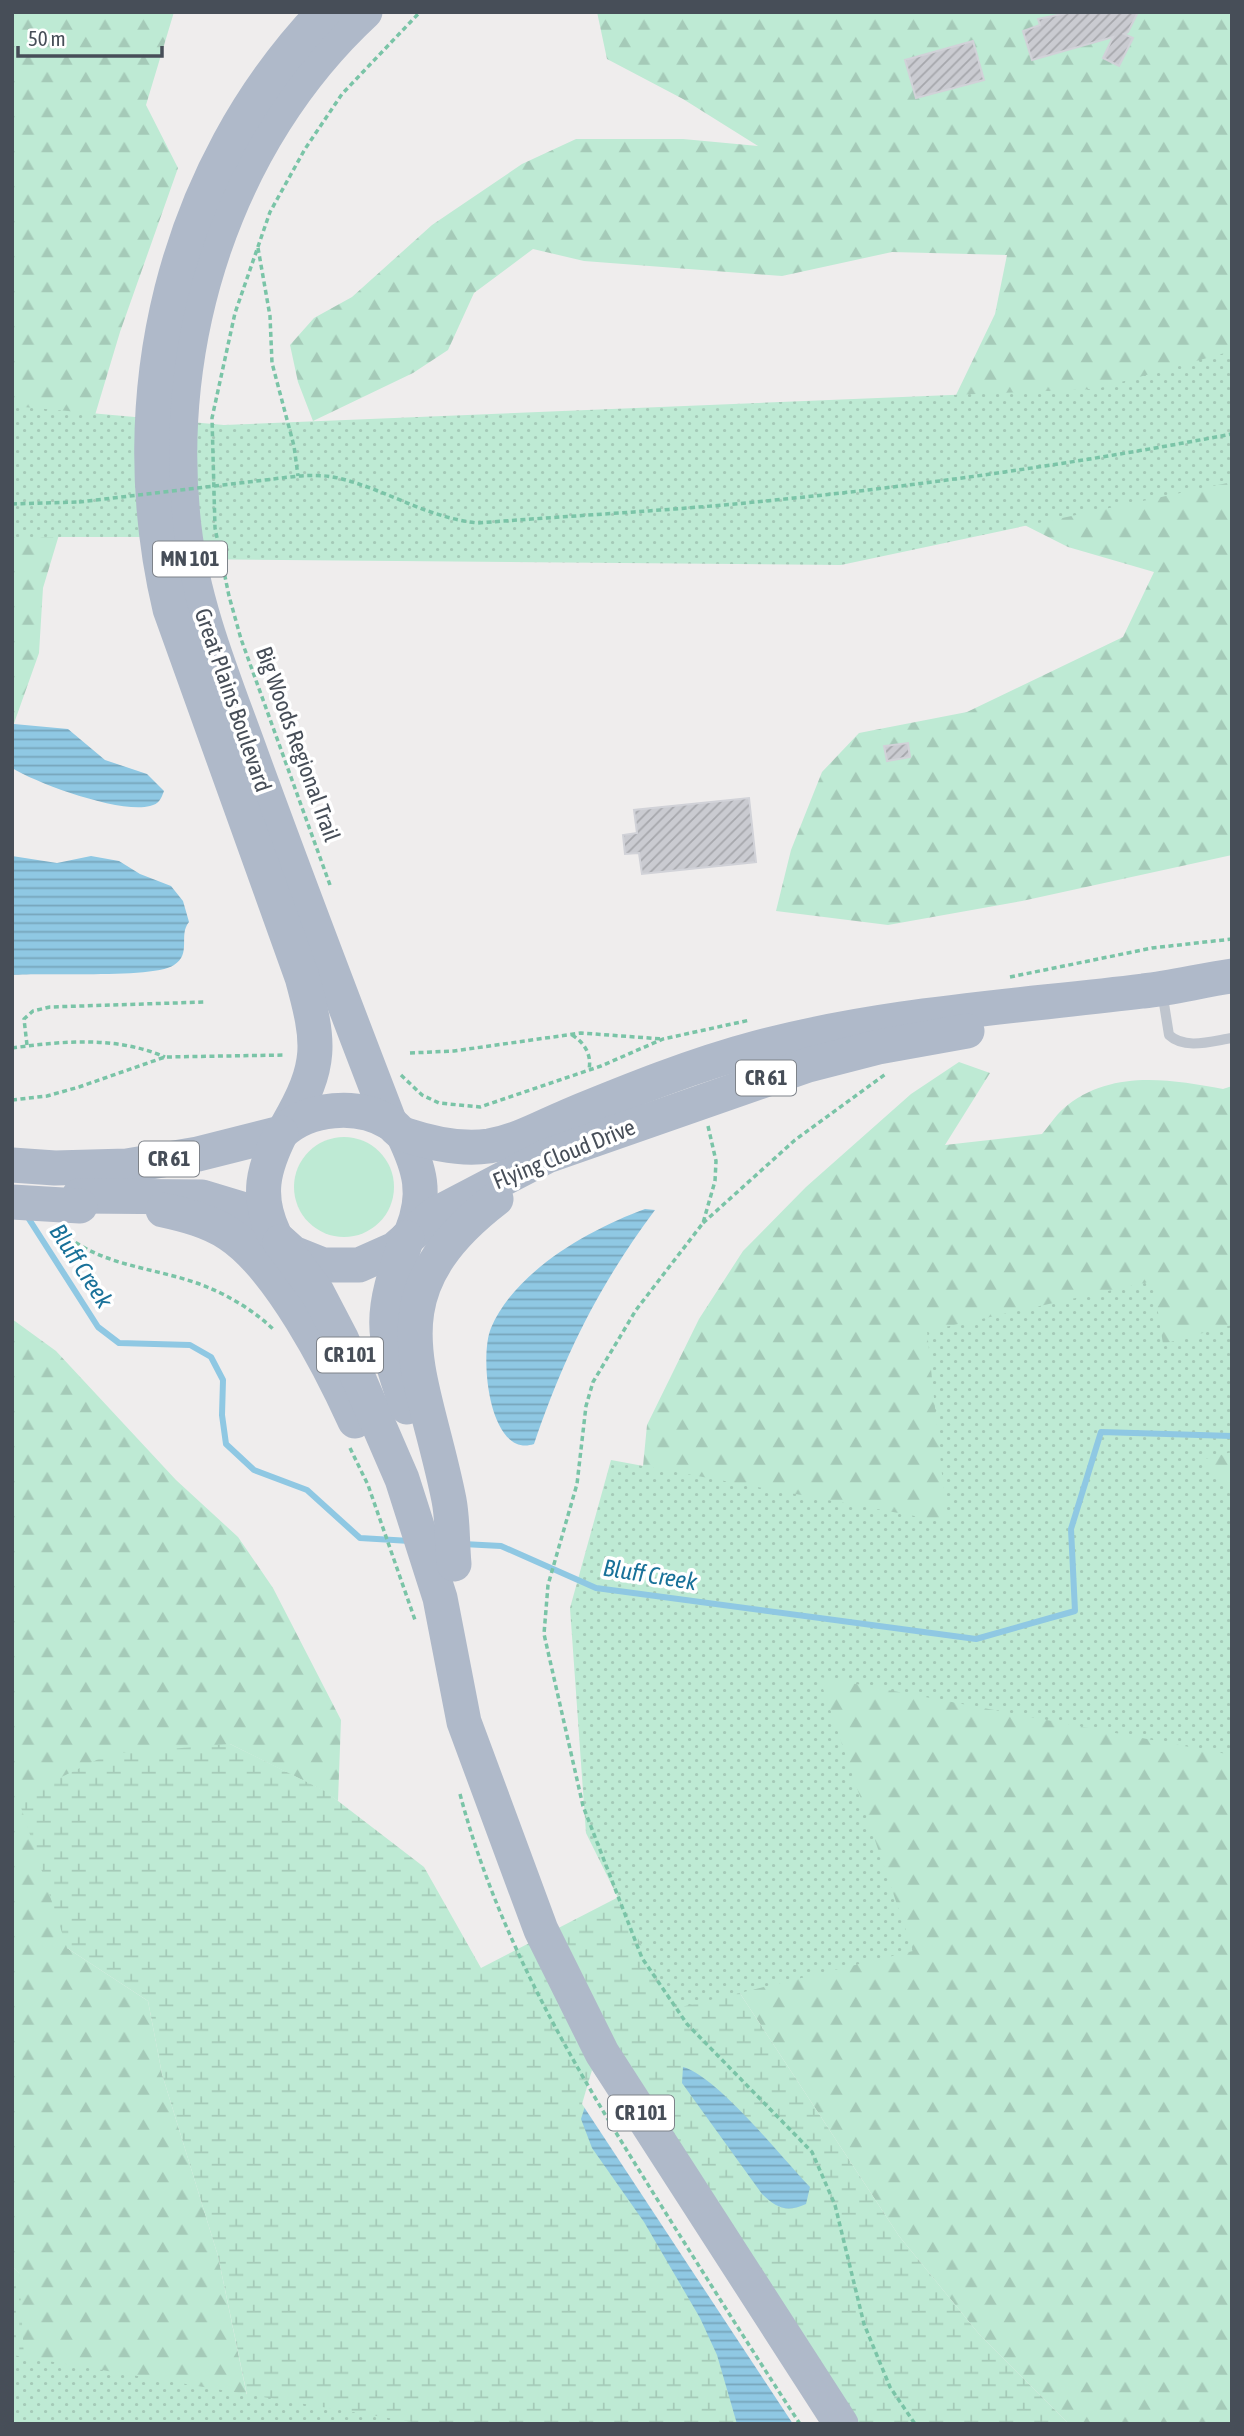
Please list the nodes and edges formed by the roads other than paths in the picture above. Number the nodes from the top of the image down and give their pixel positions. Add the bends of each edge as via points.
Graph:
1 (324, 12) edge
2 (365, 12) edge
3 (1232, 976) edge
4 (1153, 990) junction
5 (1232, 1038) edge
6 (663, 1115) junction
7 (397, 1129) junction
8 (284, 1130) junction
9 (12, 1165) edge
10 (12, 1196) edge
11 (12, 1202) edge
12 (71, 1208) junction
13 (410, 1235) junction
14 (277, 1238) junction
15 (404, 1478) junction
16 (487, 1779) junction
17 (841, 2424) edge

1 - 8 main road, Great Plains Boulevard / MN 101 via 255,97 199,207 173,280 151,408 152,503 170,609 302,977 316,1030 312,1070
2 - 7 main road, Great Plains Boulevard / MN 101 via 323,54 283,108 233,203 207,268 192,327 179,433 184,530 200,607 302,894
3 - 4 main road, Flying Cloud Drive / CR 61
4 - 5 lane via 1173,1040 1193,1044
4 - 6 main road, Flying Cloud Drive / CR 61 via 835,1058
4 - 7 main road, Flying Cloud Drive / CR 61 via 953,1010 817,1033 717,1060 526,1136 491,1145 449,1146
6 - 13 main road, Flying Cloud Drive / CR 61 via 547,1156 487,1185
6 - 15 main road via 523,1181 467,1221 435,1258 420,1291 414,1333 416,1359
7 - 8 main road, Flying Cloud Drive / CR 61 via 374,1116 338,1110 316,1114
7 - 13 main road, CR 101 via 422,1181 421,1204
8 - 9 main road, Flying Cloud Drive / CR 61 via 161,1161 55,1168
8 - 14 main road, CR 101 via 269,1157 262,1186 265,1215
10 - 12 main road, Flying Cloud Drive / CR 61
11 - 12 main road, bridge
12 - 14 main road, Flying Cloud Drive / CR 61 via 212,1199 245,1210
12 - 15 main road via 156,1209 217,1227 244,1245 263,1265 307,1331 351,1410
13 - 14 main road, Flying Cloud Drive / CR 61 via 370,1262 346,1267 293,1253
13 - 15 main road, CR 101 via 389,1290 386,1337
14 - 15 main road, CR 101 via 317,1292
15 - 16 main road, CR 101 via 464,1722
15 - 16 main road, CR 101 via 450,1503 454,1564 480,1699
16 - 17 main road, CR 101 via 541,1930 597,2042

